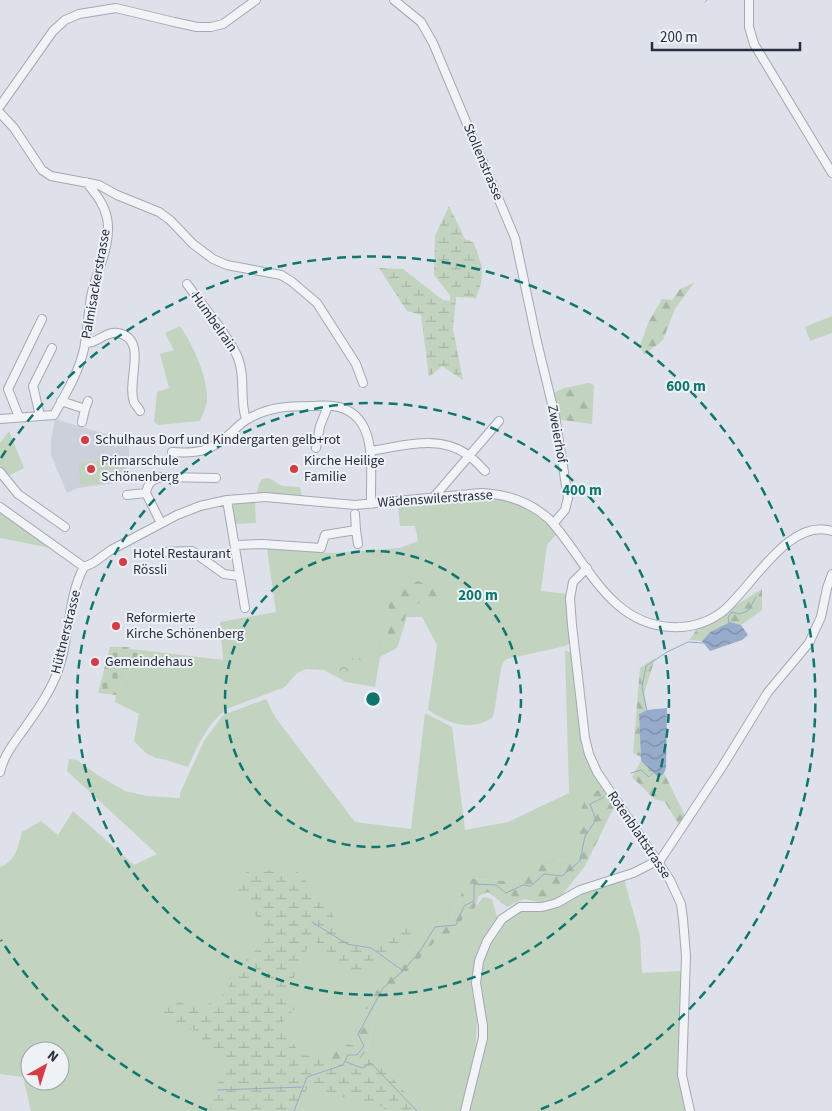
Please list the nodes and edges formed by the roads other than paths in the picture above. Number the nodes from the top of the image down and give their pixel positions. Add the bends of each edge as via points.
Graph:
1 (256, 0) edge
2 (394, 0) edge
3 (749, 0) edge
4 (0, 106) edge
5 (0, 113) edge
6 (832, 173) edge
7 (86, 182) junction
8 (187, 284) dead end
9 (42, 319) dead end
10 (537, 342) joint
11 (86, 343) junction
12 (52, 348) dead end
13 (363, 383) dead end
14 (62, 401) junction
15 (88, 401) dead end
16 (328, 406) junction
17 (85, 409) junction
18 (140, 411) dead end
19 (40, 416) junction
20 (19, 417) junction
21 (0, 419) edge
22 (246, 419) junction
23 (82, 422) dead end
24 (499, 422) dead end
25 (316, 448) dead end
26 (370, 451) junction
27 (172, 452) dead end
28 (470, 455) junction
29 (485, 471) dead end
30 (0, 472) edge
31 (216, 478) dead end
32 (146, 493) junction
33 (127, 495) dead end
34 (433, 498) junction
35 (227, 500) junction
36 (371, 504) junction
37 (0, 507) edge
38 (354, 514) dead end
39 (161, 523) junction
40 (554, 523) junction
41 (65, 527) dead end
42 (356, 530) junction
43 (832, 531) edge
44 (358, 544) dead end
45 (234, 545) junction
46 (165, 552) dead end
47 (84, 567) junction
48 (587, 568) junction
49 (832, 574) edge
50 (239, 576) junction
51 (245, 608) dead end
52 (0, 767) edge
53 (658, 861) junction
54 (465, 1111) edge
55 (690, 1111) edge

1 - 4 street via 223,24 211,27 197,27 116,8 79,14 65,20 53,31
2 - 10 street, Stollenstrasse via 421,22 515,238
3 - 6 street via 749,27 754,44
5 - 7 street via 42,170 51,176
7 - 11 street, Palmisackerstrasse via 103,204 108,234 92,292
7 - 13 street via 159,212 213,260 281,275 291,281 317,303 356,364
8 - 22 street, Humbelrain via 238,358
9 - 20 street via 8,389
10 - 40 street, Zweierhof via 555,416 568,498 565,510
11 - 14 street, Palmisackerstrasse
11 - 18 street via 109,333 126,336 132,342 135,350 134,401
12 - 19 street via 33,386
14 - 17 street
14 - 19 street, Palmisackerstrasse via 54,415
15 - 17 street
16 - 22 street via 286,406
16 - 25 street
16 - 26 street via 349,411 361,419
17 - 23 street
19 - 20 street
20 - 21 street
22 - 27 street via 218,445 207,450 189,454
24 - 28 street
26 - 28 street via 442,443
26 - 36 street
28 - 29 street
28 - 34 street
30 - 41 street via 18,494
31 - 32 street via 162,477 153,479
32 - 33 street
32 - 39 street
34 - 36 street, Wädenswilerstrasse
34 - 40 street, Wädenswilerstrasse via 481,493 503,495 538,510
35 - 36 street, Wädenswilerstrasse via 265,498 339,505
35 - 39 street, Wädenswilerstrasse via 200,506
35 - 45 street
37 - 47 street
38 - 42 street
39 - 47 street, Wädenswilerstrasse
40 - 48 street, Wädenswilerstrasse
42 - 44 street
42 - 45 street via 325,535 321,548
43 - 48 street, Wädenswilerstrasse via 813,530 797,536 725,609 710,620 689,627 661,626 636,618 613,601
45 - 50 street
46 - 50 street via 192,551 224,574
47 - 52 street, Hüttnerstrasse via 57,673 40,706
48 - 53 street, Rotenblattstrasse via 573,582 570,598 585,738 597,772
49 - 53 street via 821,617 809,643 768,692
50 - 51 street
53 - 54 street via 633,873 580,890 557,903 520,907 502,919 487,941 478,966 476,983 483,1038
53 - 55 street, Rotenblattstrasse via 676,890 683,919 686,984 682,1074

